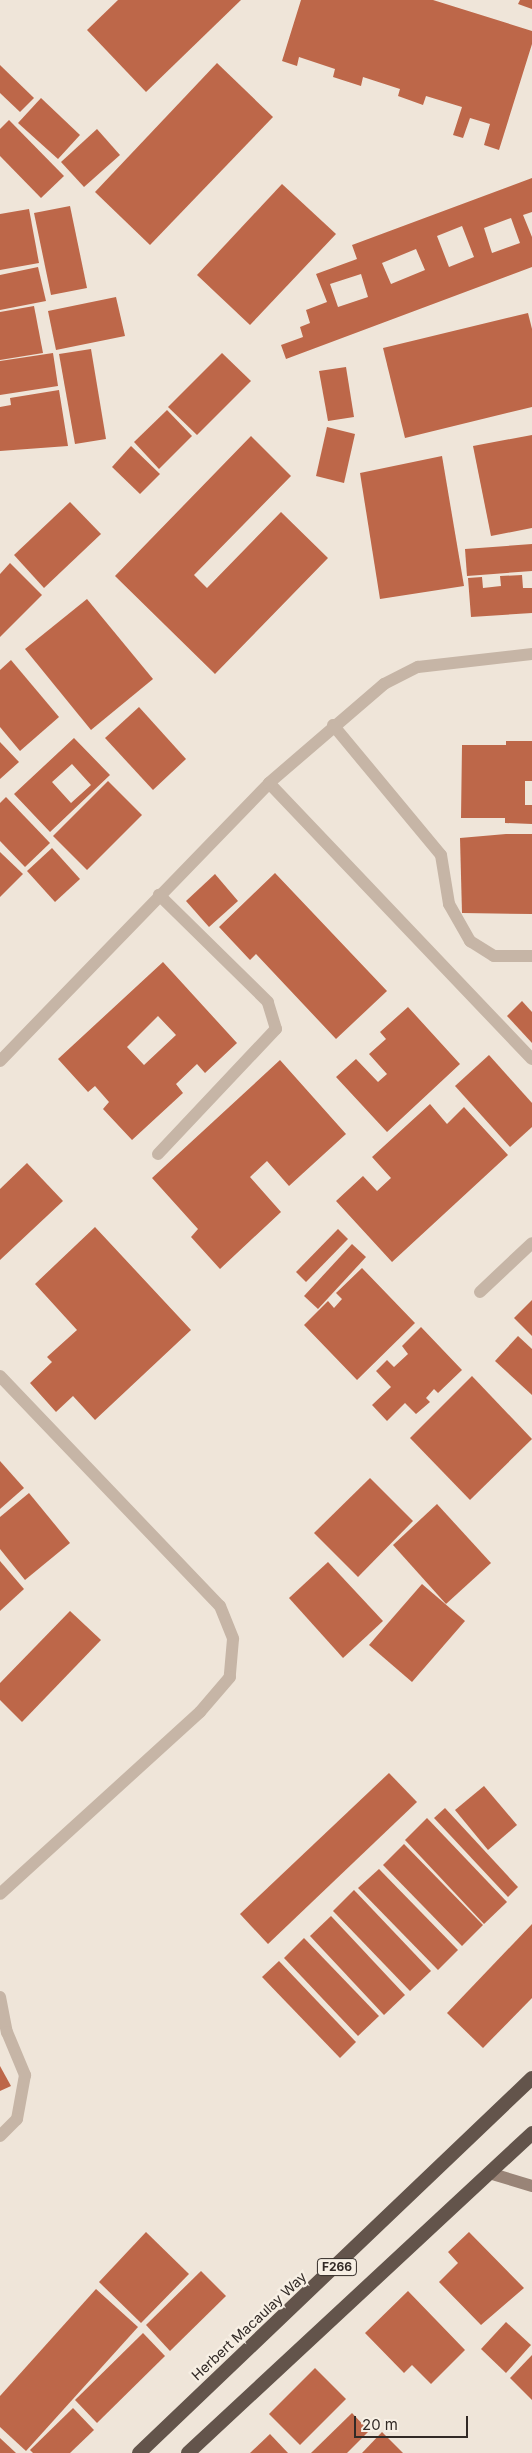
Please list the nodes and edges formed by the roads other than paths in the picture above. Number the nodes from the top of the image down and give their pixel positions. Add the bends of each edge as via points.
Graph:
1 (532, 654) edge
2 (333, 725) junction
3 (269, 783) junction
4 (159, 895) junction
5 (532, 956) edge
6 (532, 1059) edge
7 (0, 1061) edge
8 (158, 1154) dead end
9 (532, 1243) edge
10 (480, 1292) dead end
11 (0, 1376) edge
12 (0, 1894) edge
13 (0, 1997) edge
14 (532, 2078) edge
15 (532, 2133) edge
16 (0, 2136) edge
17 (489, 2173) junction
18 (532, 2186) edge
19 (139, 2453) edge
20 (188, 2453) edge

1 - 2 street via 418,667 384,684
2 - 3 street
2 - 5 street via 442,854 449,904 470,941 494,956
3 - 4 street
3 - 6 street
4 - 7 street
4 - 8 street via 268,1002 276,1030
9 - 10 street
11 - 12 street via 220,1606 234,1639 230,1677 200,1712
13 - 16 street via 8,2032 25,2075 17,2119
14 - 19 highway, Herbert Macaulay Way / F266
15 - 17 highway, F266
17 - 18 main road
17 - 20 highway, F266

